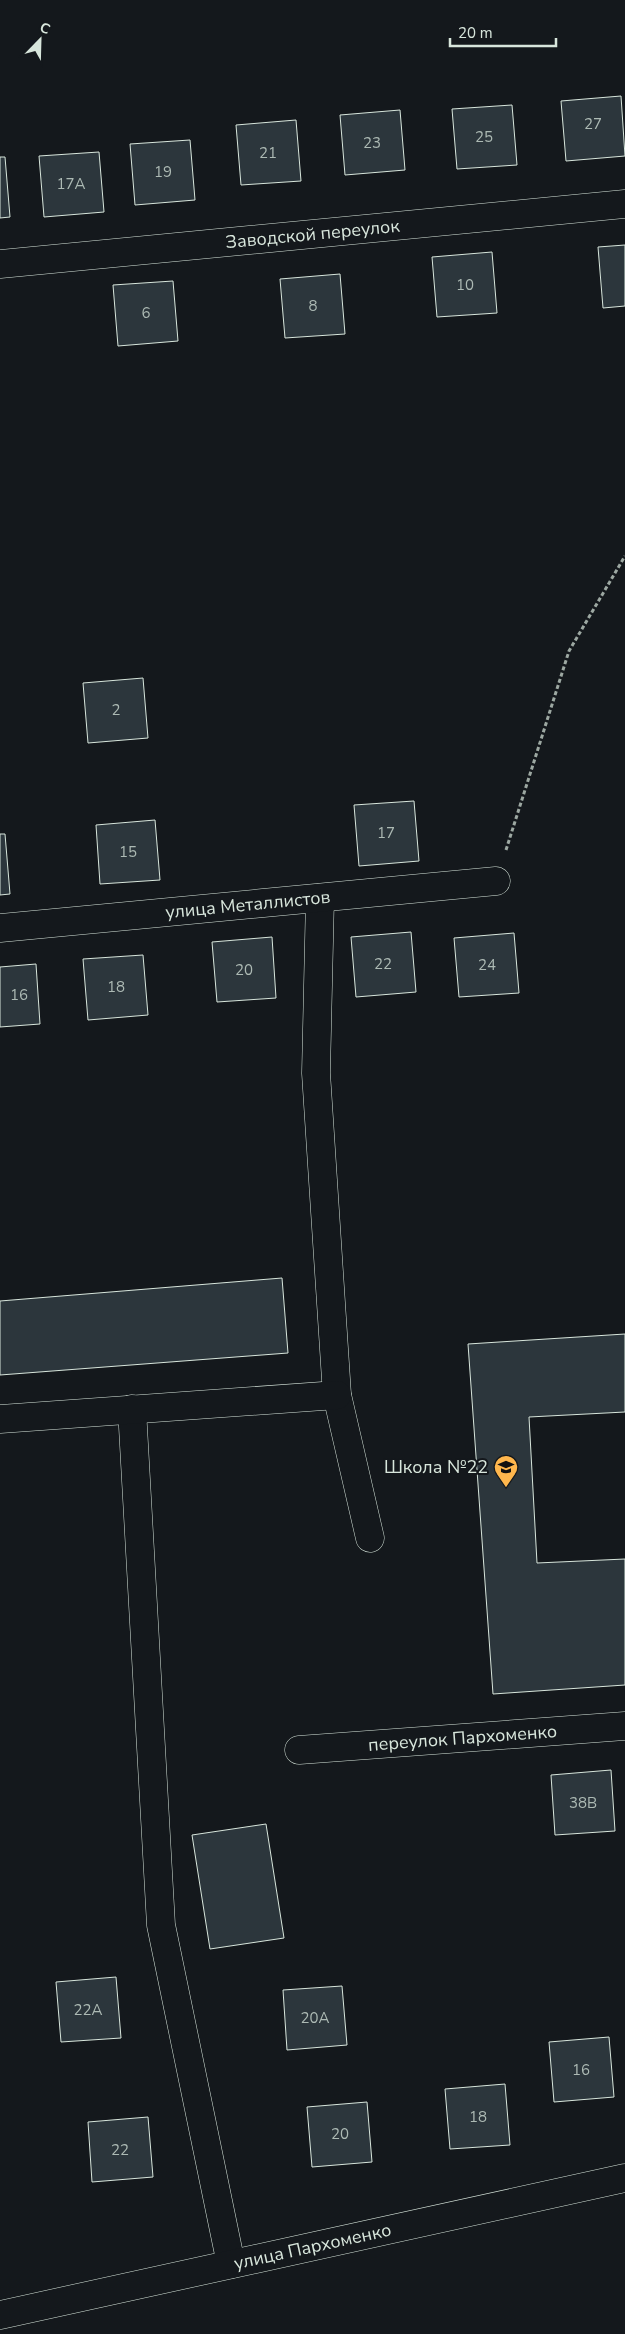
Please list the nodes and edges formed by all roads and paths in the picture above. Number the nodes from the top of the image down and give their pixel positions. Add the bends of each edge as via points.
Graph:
1 (625, 204) edge
2 (0, 264) edge
3 (625, 556) edge
4 (496, 881) joint
5 (320, 898) junction
6 (0, 928) edge
7 (337, 1395) junction
8 (132, 1409) junction
9 (0, 1419) edge
10 (370, 1538) dead end
11 (625, 1726) edge
12 (299, 1750) dead end
13 (625, 2178) edge
14 (231, 2264) junction
15 (0, 2314) edge

1 - 2 street, Заводской переулок
3 - 4 path via 569,651
4 - 5 street, улица Металлистов
5 - 6 street, улица Металлистов
5 - 7 street via 316,1073
7 - 8 street
7 - 10 street
8 - 9 street
8 - 14 street via 161,1925
11 - 12 street, переулок Пархоменко
13 - 14 street, улица Пархоменко
14 - 15 street, улица Пархоменко

